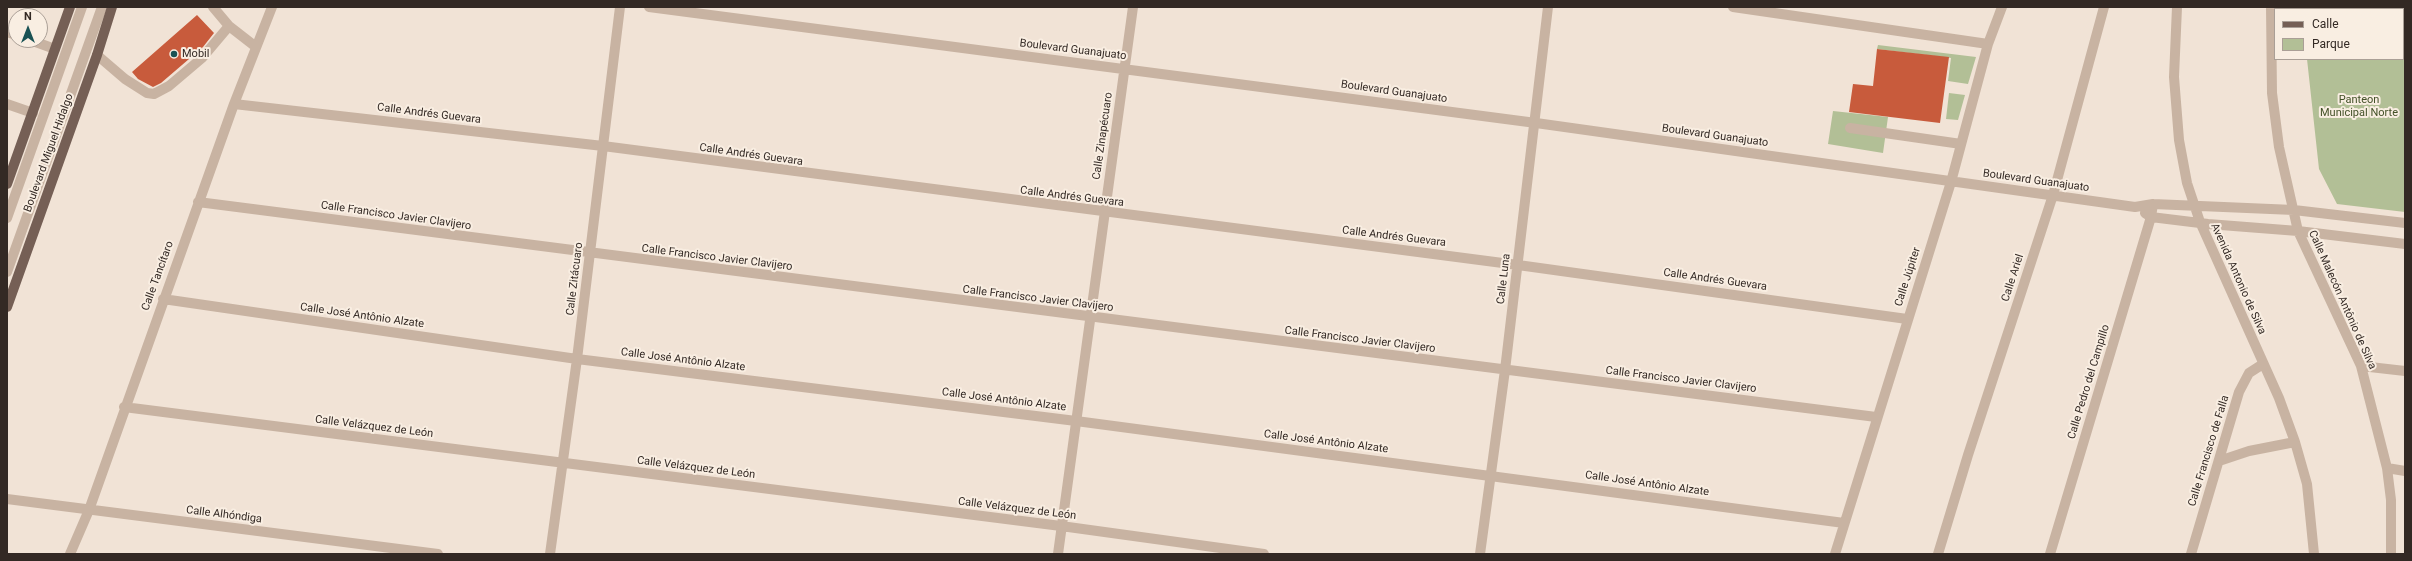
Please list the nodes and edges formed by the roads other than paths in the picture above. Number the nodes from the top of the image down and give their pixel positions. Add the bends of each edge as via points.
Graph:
1 (70, 7) edge
2 (82, 7) edge
3 (102, 7) edge
4 (112, 7) edge
5 (212, 7) edge
6 (272, 7) edge
7 (620, 7) edge
8 (649, 7) edge
9 (1133, 7) edge
10 (1548, 7) edge
11 (1733, 7) edge
12 (2002, 7) edge
13 (2104, 7) edge
14 (2177, 7) edge
15 (2271, 7) edge
16 (229, 26) junction
17 (1988, 44) junction
18 (48, 46) edge
19 (256, 47) junction
20 (55, 49) junction
21 (97, 55) junction
22 (1125, 68) junction
23 (7, 104) edge
24 (234, 104) junction
25 (32, 113) junction
26 (1536, 123) junction
27 (1850, 128) dead end
28 (1962, 144) junction
29 (603, 146) junction
30 (1951, 182) junction
31 (7, 184) edge
32 (2053, 195) junction
33 (198, 202) junction
34 (2153, 204) junction
35 (2194, 205) junction
36 (2135, 207) junction
37 (2294, 210) junction
38 (1105, 213) junction
39 (2151, 217) junction
40 (7, 218) edge
41 (2204, 223) junction
42 (2405, 223) edge
43 (2298, 231) junction
44 (2405, 244) edge
45 (590, 254) junction
46 (1518, 265) junction
47 (7, 272) edge
48 (163, 299) junction
49 (7, 307) edge
50 (1090, 318) junction
51 (1907, 319) junction
52 (577, 359) junction
53 (2263, 364) junction
54 (2361, 366) junction
55 (1505, 370) junction
56 (2405, 371) edge
57 (124, 407) junction
58 (1876, 417) junction
59 (1076, 421) junction
60 (2295, 442) junction
61 (2219, 460) junction
62 (563, 464) junction
63 (2387, 468) junction
64 (2405, 471) edge
65 (1491, 476) junction
66 (7, 499) edge
67 (89, 510) junction
68 (1844, 523) junction
69 (1061, 526) junction
70 (2394, 552) edge
71 (70, 554) edge
72 (438, 554) edge
73 (550, 554) edge
74 (1058, 554) edge
75 (1264, 554) edge
76 (1480, 554) edge
77 (1834, 554) edge
78 (1938, 554) edge
79 (2050, 554) edge
80 (2191, 554) edge
81 (2314, 554) edge

1 - 20 main road
2 - 40 street
3 - 47 street
4 - 21 main road, Boulevard Miguel Hidalgo
5 - 16 street
6 - 19 street, Calle Tancítaro
7 - 29 street, Calle Zitácuaro
8 - 22 street, Boulevard Guanajuato
9 - 22 street, Calle Zinapécuaro
10 - 26 street, Calle Luna
11 - 17 street
12 - 17 street, Calle Júpiter
13 - 32 street, Calle Ariel
14 - 35 street, Avenida Antonio de Silva via 2174,77 2177,119 2183,164
15 - 37 street, Calle Malecón Antônio de Silva via 2272,93 2279,147
16 - 19 street
16 - 21 street via 202,58 169,86 154,94 125,79
17 - 28 street, Calle Júpiter
18 - 20 street
19 - 24 street, Calle Tancítaro
20 - 25 main road
21 - 49 main road, Boulevard Miguel Hidalgo
22 - 26 street, Boulevard Guanajuato
22 - 38 street, Calle Zinapécuaro
23 - 25 street
24 - 29 street, Calle Andrés Guevara
24 - 33 street, Calle Tancítaro
25 - 31 main road
26 - 30 street, Boulevard Guanajuato
26 - 46 street, Calle Luna
27 - 28 street
28 - 30 street, Calle Júpiter
29 - 38 street, Calle Andrés Guevara
29 - 45 street, Calle Zitácuaro
30 - 32 street, Boulevard Guanajuato
30 - 51 street, Calle Júpiter
32 - 36 street, Boulevard Guanajuato
32 - 78 street, Calle Ariel
33 - 45 street, Calle Francisco Javier Clavijero
33 - 48 street, Calle Tancítaro
34 - 35 street, Boulevard Guanajuato
34 - 36 street, Boulevard Guanajuato
34 - 39 street, Calle Pedro del Campillo
35 - 37 street, Boulevard Guanajuato
35 - 41 street, Avenida Antonio de Silva
36 - 39 street, Boulevard Guanajuato
37 - 42 street, Boulevard Guanajuato
37 - 43 street, Calle Malecón Antônio de Silva
38 - 46 street, Calle Andrés Guevara
38 - 50 street, Calle Zinapécuaro
39 - 41 street, Boulevard Guanajuato
39 - 79 street, Calle Pedro del Campillo
41 - 43 street, Boulevard Guanajuato
41 - 53 street, Avenida Antonio de Silva
43 - 44 street, Boulevard Guanajuato
43 - 54 street, Calle Malecón Antônio de Silva
45 - 50 street, Calle Francisco Javier Clavijero
45 - 52 street, Calle Zitácuaro
46 - 51 street, Calle Andrés Guevara
46 - 55 street, Calle Luna
48 - 52 street, Calle José Antônio Alzate
48 - 57 street, Calle Tancítaro
50 - 55 street, Calle Francisco Javier Clavijero
50 - 59 street, Calle Zinapécuaro
51 - 58 street, Calle Júpiter
52 - 59 street, Calle José Antônio Alzate
52 - 62 street, Calle Zitácuaro
53 - 60 street, Avenida Antonio de Silva
53 - 61 street, Calle Francisco de Falla via 2255,368 2245,379
54 - 56 street
54 - 63 street, Calle Malecón Antônio de Silva
55 - 58 street, Calle Francisco Javier Clavijero
55 - 65 street, Calle Luna
57 - 62 street, Calle Velázquez de León
57 - 67 street, Calle Tancítaro
58 - 68 street, Calle Júpiter
59 - 65 street, Calle José Antônio Alzate
59 - 69 street, Calle Zinapécuaro
60 - 61 street
60 - 81 street, Avenida Antonio de Silva via 2307,484
61 - 80 street, Calle Francisco de Falla
62 - 69 street, Calle Velázquez de León
62 - 73 street, Calle Zitácuaro
63 - 64 street
63 - 70 street, Calle Malecón Antônio de Silva
65 - 68 street, Calle José Antônio Alzate
65 - 76 street, Calle Luna
66 - 67 street, Calle Alhóndiga
67 - 71 street, Calle Tancítaro
67 - 72 street, Calle Alhóndiga
68 - 77 street, Calle Júpiter
69 - 74 street, Calle Zinapécuaro
69 - 75 street, Calle Velázquez de León

